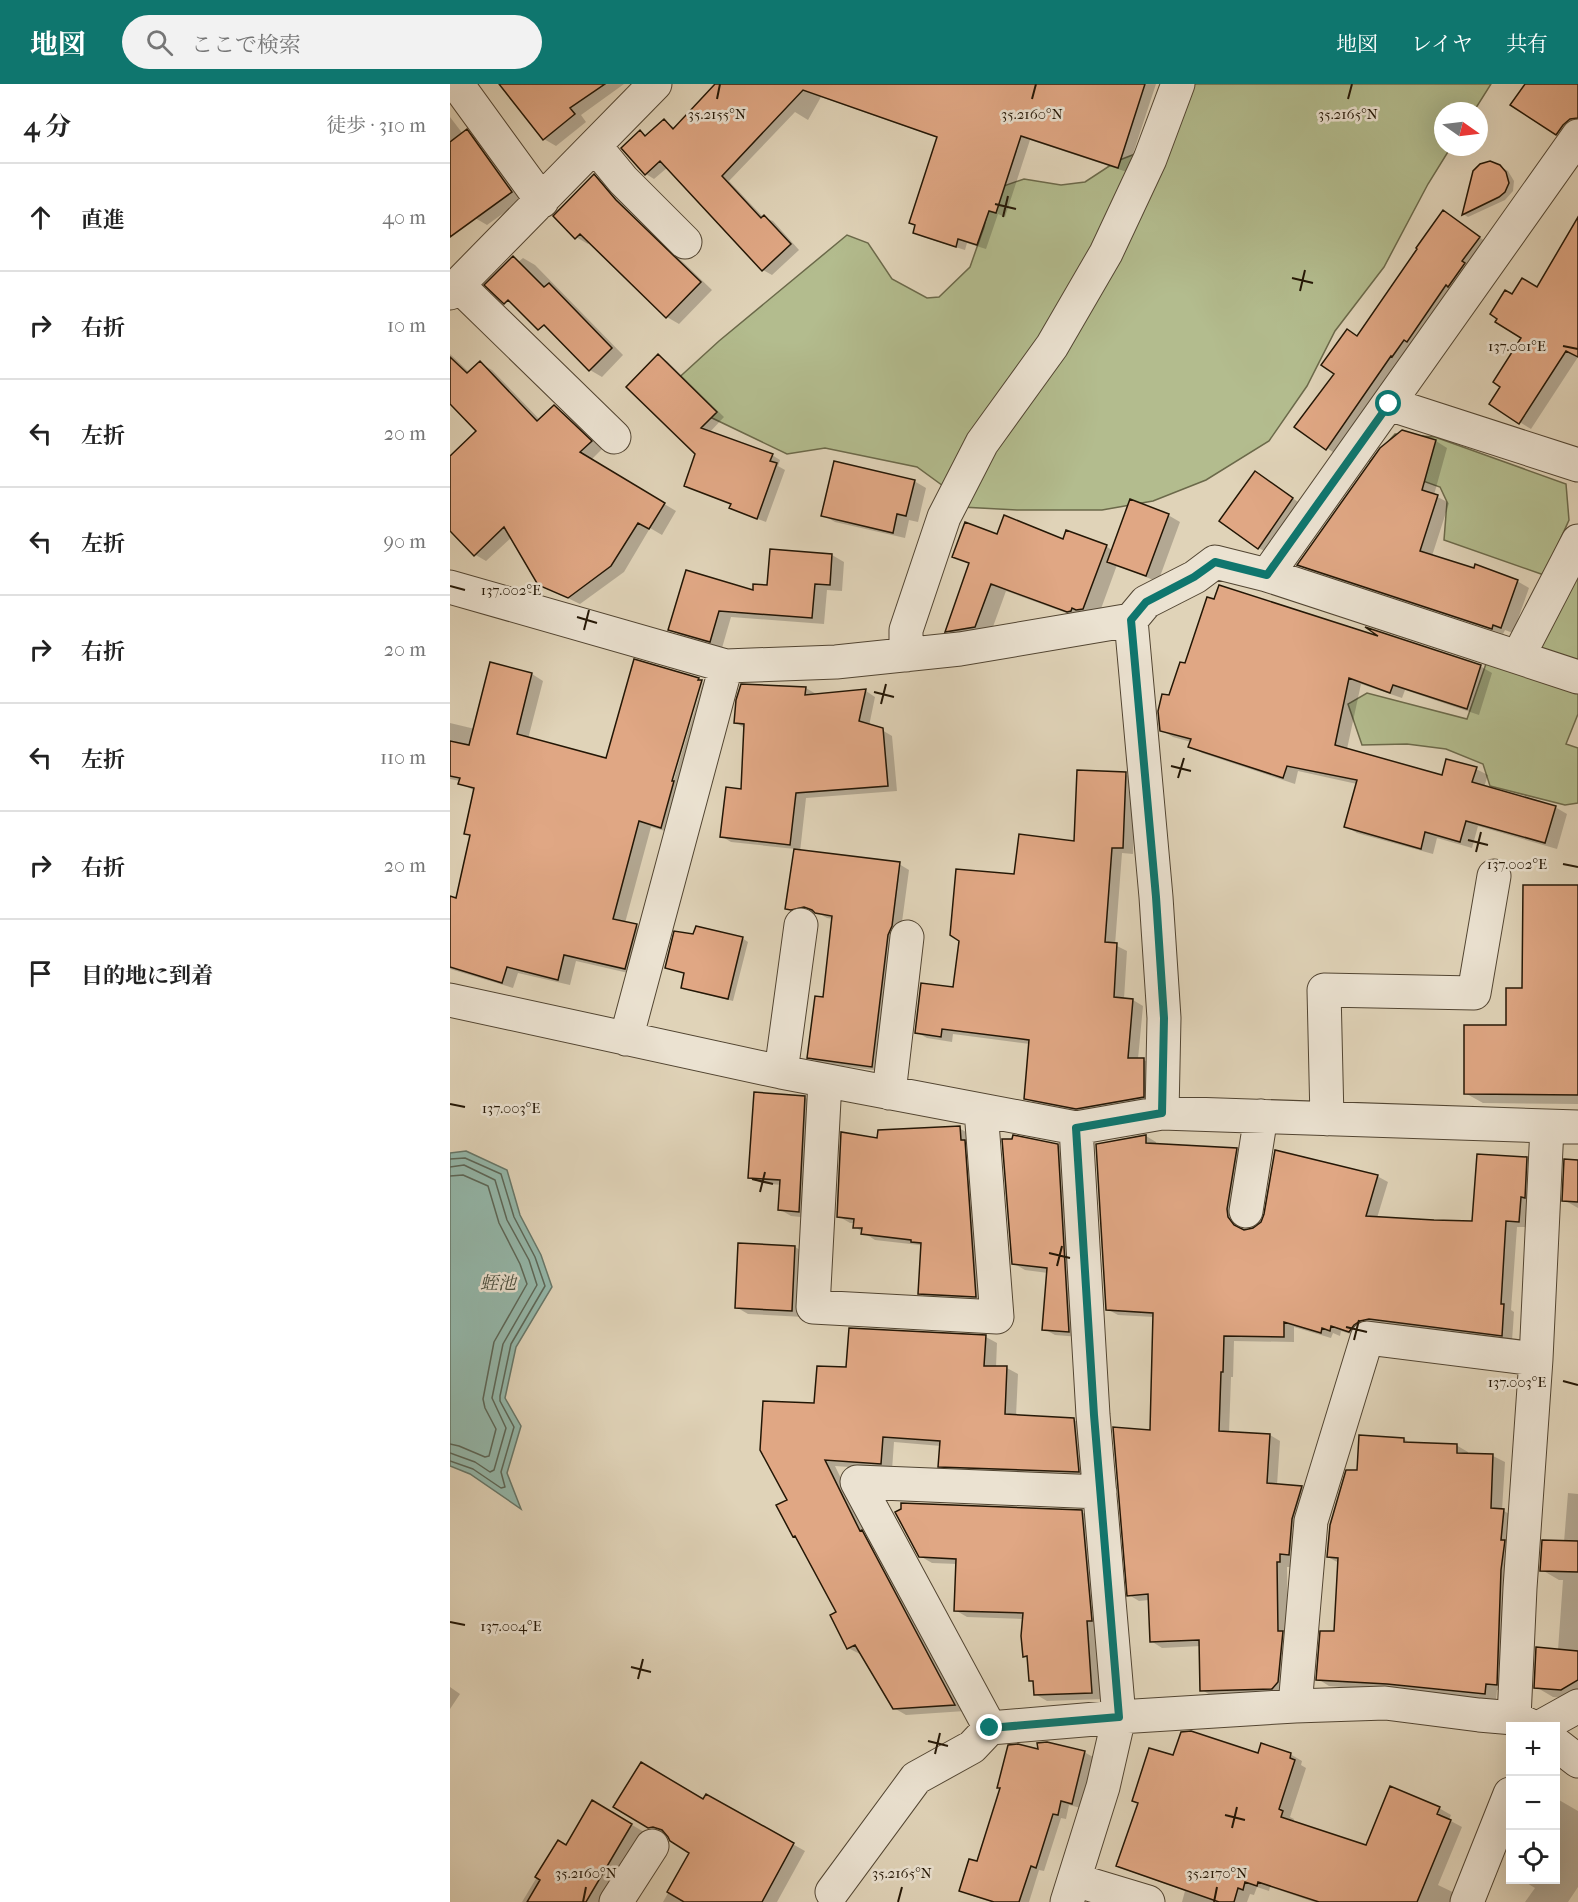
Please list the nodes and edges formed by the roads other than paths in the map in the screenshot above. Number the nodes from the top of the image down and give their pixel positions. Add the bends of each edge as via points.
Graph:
1 (457, 84) edge
2 (655, 84) edge
3 (1178, 84) edge
4 (1578, 136) edge
5 (595, 146) junction
6 (542, 201) junction
7 (685, 242) dead end
8 (454, 289) edge
9 (1389, 404) junction
10 (614, 437) dead end
11 (1578, 465) edge
12 (1578, 541) edge
13 (1267, 575) junction
14 (450, 587) edge
15 (1131, 620) junction
16 (906, 655) junction
17 (1518, 657) junction
18 (726, 666) junction
19 (1578, 677) edge
20 (1494, 876) dead end
21 (801, 925) dead end
22 (907, 937) dead end
23 (450, 1000) edge
24 (626, 1038) junction
25 (781, 1072) junction
26 (825, 1081) junction
27 (889, 1093) junction
28 (981, 1110) junction
29 (1162, 1113) junction
30 (1261, 1116) junction
31 (1327, 1119) junction
32 (1563, 1127) edge
33 (1076, 1128) junction
34 (1246, 1211) dead end
35 (1536, 1359) junction
36 (1100, 1492) junction
37 (1296, 1706) junction
38 (1578, 1706) edge
39 (1119, 1717) junction
40 (1518, 1722) edge
41 (1529, 1722) edge
42 (1534, 1722) edge
43 (990, 1728) junction
44 (1560, 1747) edge
45 (1578, 1761) edge
46 (1506, 1804) edge
47 (651, 1846) dead end
48 (1071, 1891) edge
49 (831, 1898) edge
50 (616, 1902) edge
51 (1148, 1902) edge
52 (1467, 1902) edge

1 - 6 street
2 - 5 street
3 - 16 street via 1150,159 1106,253 1052,346 982,443 944,517 906,630
4 - 9 street
5 - 6 street
5 - 7 street
6 - 8 street
8 - 10 street
9 - 11 street
9 - 13 street
12 - 17 street
13 - 15 street via 1215,562 1146,602
13 - 17 street
14 - 18 street
15 - 16 street
15 - 29 street via 1163,1007
16 - 18 street
17 - 19 street
18 - 24 street
20 - 31 street via 1474,993 1324,990
21 - 25 street
22 - 27 street
23 - 24 street
24 - 25 street
25 - 26 street
26 - 27 street
26 - 28 street via 813,1307 997,1317
27 - 28 street
28 - 33 street
29 - 30 street
29 - 33 street
30 - 31 street
30 - 34 street
31 - 32 street
32 - 35 street
33 - 36 street
35 - 37 street via 1367,1338 1311,1521
35 - 41 street via 1520,1588
36 - 39 street
36 - 43 street via 856,1482
37 - 39 street
37 - 40 street via 1385,1703
38 - 42 street
39 - 43 street
39 - 48 street via 1103,1787
43 - 49 street via 972,1747 916,1778
44 - 45 street
46 - 52 street
47 - 50 street
48 - 51 street

